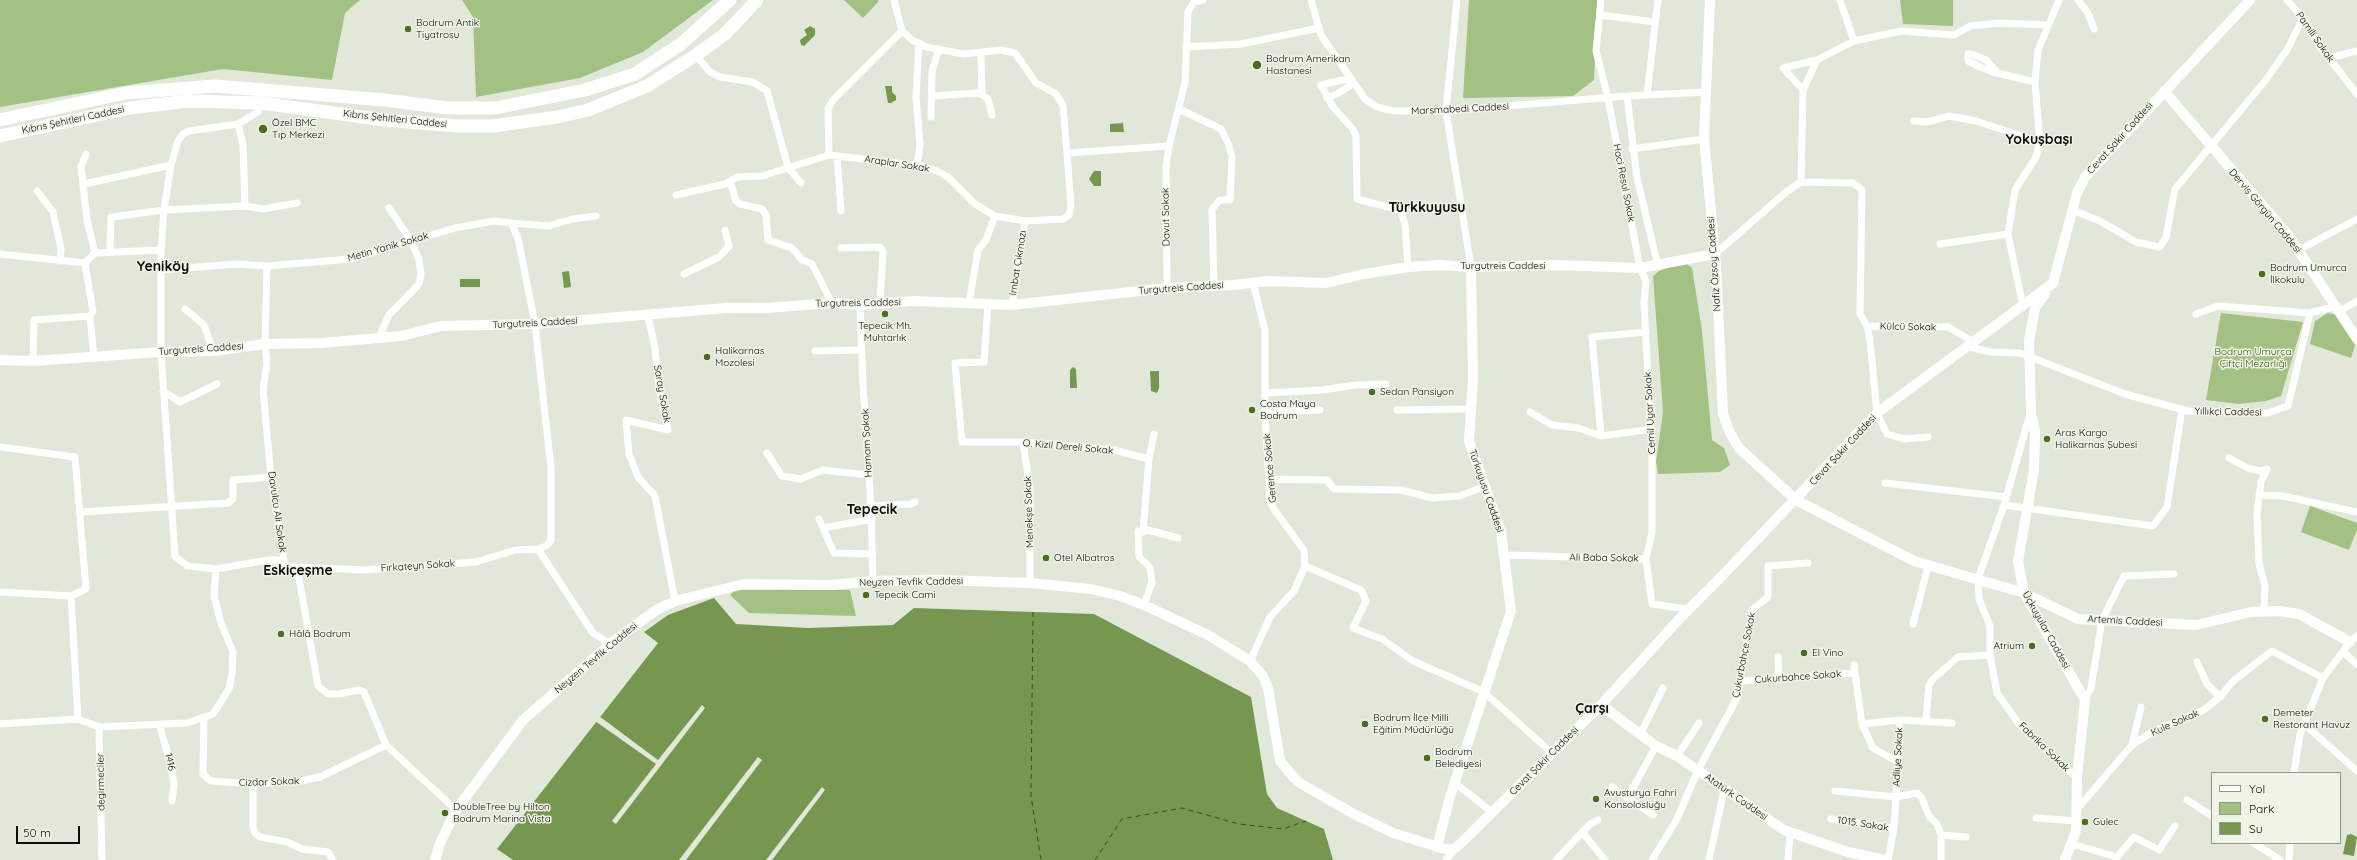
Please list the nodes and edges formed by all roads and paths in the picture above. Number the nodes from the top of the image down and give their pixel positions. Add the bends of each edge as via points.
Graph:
1 (730, 0) edge
2 (757, 0) edge
3 (894, 0) edge
4 (1203, 0) edge
5 (1312, 0) edge
6 (1457, 0) edge
7 (1601, 0) edge
8 (1658, 0) edge
9 (1710, 0) edge
10 (1840, 0) edge
11 (2059, 0) edge
12 (2078, 0) edge
13 (2250, 0) edge
14 (2287, 0) edge
15 (1191, 3) edge
16 (1600, 15) junction
17 (2303, 18) junction
18 (1655, 22) junction
19 (2048, 25) junction
20 (1319, 28) junction
21 (2094, 29) dead end
22 (902, 31) junction
23 (1854, 42) junction
24 (919, 43) junction
25 (1186, 47) junction
26 (939, 49) junction
27 (2357, 51) edge
28 (981, 54) junction
29 (696, 55) junction
30 (2329, 58) junction
31 (1817, 60) junction
32 (1998, 73) dead end
33 (1352, 80) junction
34 (2035, 82) junction
35 (1803, 90) junction
36 (2164, 91) junction
37 (1705, 92) junction
38 (982, 94) junction
39 (1647, 94) junction
40 (2357, 94) edge
41 (932, 96) junction
42 (1627, 96) junction
43 (1327, 98) junction
44 (1608, 98) junction
45 (261, 103) junction
46 (1178, 109) junction
47 (1446, 112) junction
48 (992, 115) dead end
49 (931, 117) dead end
50 (0, 120) edge
51 (1914, 121) dead end
52 (238, 124) junction
53 (0, 136) edge
54 (1704, 139) junction
55 (2040, 142) junction
56 (1169, 146) junction
57 (2211, 147) junction
58 (1632, 149) junction
59 (1067, 153) junction
60 (86, 154) dead end
61 (829, 155) junction
62 (837, 156) junction
63 (171, 165) junction
64 (917, 166) junction
65 (788, 167) junction
66 (730, 181) junction
67 (1801, 182) junction
68 (801, 183) dead end
69 (84, 184) junction
70 (37, 191) dead end
71 (676, 194) dead end
72 (297, 203) dead end
73 (245, 206) junction
74 (389, 208) dead end
75 (164, 210) junction
76 (2072, 210) junction
77 (841, 211) dead end
78 (596, 216) dead end
79 (995, 216) junction
80 (2357, 219) edge
81 (1025, 221) junction
82 (510, 223) junction
83 (725, 230) dead end
84 (2008, 234) junction
85 (411, 241) junction
86 (1940, 244) dead end
87 (841, 248) dead end
88 (110, 250) junction
89 (161, 250) junction
90 (2299, 250) junction
91 (95, 253) junction
92 (0, 254) edge
93 (1715, 254) junction
94 (60, 261) junction
95 (85, 263) junction
96 (267, 266) junction
97 (1658, 266) junction
98 (1408, 267) junction
99 (1471, 267) junction
100 (1640, 268) junction
101 (161, 270) junction
102 (684, 274) dead end
103 (1253, 283) junction
104 (2053, 283) junction
105 (1214, 286) junction
106 (1167, 288) junction
107 (2357, 301) edge
108 (832, 303) junction
109 (969, 303) junction
110 (880, 304) junction
111 (988, 304) junction
112 (860, 305) junction
113 (1012, 305) junction
114 (2023, 308) junction
115 (2338, 308) junction
116 (185, 310) dead end
117 (2310, 313) junction
118 (2196, 314) dead end
119 (90, 316) junction
120 (648, 316) junction
121 (536, 324) junction
122 (1867, 326) junction
123 (1948, 327) joint
124 (1646, 332) junction
125 (379, 337) junction
126 (2357, 339) edge
127 (1969, 343) junction
128 (265, 344) junction
129 (862, 350) junction
130 (213, 351) junction
131 (815, 351) dead end
132 (161, 352) junction
133 (2028, 355) junction
134 (94, 358) junction
135 (0, 360) edge
136 (33, 361) junction
137 (217, 384) dead end
138 (1386, 384) dead end
139 (163, 390) junction
140 (1266, 393) junction
141 (1471, 409) junction
142 (2182, 409) junction
143 (1320, 410) dead end
144 (1397, 410) dead end
145 (1265, 412) junction
146 (1530, 412) dead end
147 (2030, 412) junction
148 (1877, 413) junction
149 (1652, 429) junction
150 (1154, 434) dead end
151 (1601, 436) junction
152 (1928, 437) dead end
153 (1023, 442) junction
154 (0, 447) edge
155 (767, 453) dead end
156 (1149, 458) junction
157 (2229, 458) dead end
158 (869, 475) junction
159 (271, 477) junction
160 (1269, 479) junction
161 (1885, 483) dead end
162 (1485, 486) junction
163 (2259, 495) junction
164 (2006, 497) junction
165 (1796, 500) junction
166 (915, 502) dead end
167 (2004, 505) junction
168 (871, 506) junction
169 (171, 508) junction
170 (2029, 508) junction
171 (80, 512) junction
172 (2357, 512) edge
173 (819, 519) dead end
174 (872, 519) junction
175 (823, 528) junction
176 (1144, 529) junction
177 (1178, 538) dead end
178 (538, 549) junction
179 (873, 554) junction
180 (1505, 555) junction
181 (1646, 559) junction
182 (1808, 564) dead end
183 (1305, 566) junction
184 (1928, 566) junction
185 (285, 567) junction
186 (297, 567) junction
187 (216, 569) junction
188 (2174, 574) dead end
189 (1978, 579) junction
190 (873, 581) junction
191 (1030, 583) junction
192 (0, 592) edge
193 (2024, 593) junction
194 (71, 596) junction
195 (675, 601) junction
196 (1144, 605) junction
197 (1688, 609) junction
198 (2264, 610) junction
199 (2102, 620) junction
200 (1913, 624) dead end
201 (2353, 639) edge
202 (610, 644) junction
203 (2343, 652) junction
204 (1990, 655) junction
205 (1778, 656) dead end
206 (1250, 661) junction
207 (2197, 662) dead end
208 (2357, 664) edge
209 (1779, 678) junction
210 (2323, 678) junction
211 (1741, 681) junction
212 (1664, 688) dead end
213 (1484, 692) junction
214 (2220, 698) junction
215 (2085, 700) junction
216 (1601, 705) junction
217 (2141, 707) dead end
218 (204, 718) junction
219 (78, 719) junction
220 (1900, 720) junction
221 (1926, 720) junction
222 (1699, 723) dead end
223 (1952, 723) dead end
224 (0, 724) edge
225 (158, 724) junction
226 (1862, 724) junction
227 (2304, 724) junction
228 (99, 727) junction
229 (1640, 735) junction
230 (386, 745) junction
231 (2132, 745) junction
232 (1656, 746) junction
233 (1552, 753) junction
234 (1677, 756) junction
235 (1898, 762) junction
236 (1698, 770) junction
237 (2357, 771) edge
238 (2294, 772) edge
239 (2077, 778) junction
240 (1455, 782) junction
241 (253, 784) junction
242 (1612, 787) dead end
243 (1724, 790) junction
244 (1835, 791) dead end
245 (1628, 797) junction
246 (1896, 797) junction
247 (2187, 800) dead end
248 (172, 802) dead end
249 (2078, 808) junction
250 (456, 810) junction
251 (1493, 813) junction
252 (1653, 815) dead end
253 (2211, 815) edge
254 (2036, 818) dead end
255 (1831, 819) dead end
256 (1598, 820) dead end
257 (2077, 820) junction
258 (2175, 826) dead end
259 (1894, 828) junction
260 (1582, 832) junction
261 (1790, 833) junction
262 (1941, 835) junction
263 (1966, 837) dead end
264 (2072, 844) junction
265 (2256, 844) edge
266 (2290, 844) edge
267 (1437, 847) junction
268 (1457, 847) junction
269 (102, 860) edge
270 (333, 860) edge
271 (435, 860) edge
272 (1446, 860) edge
273 (1556, 860) edge
274 (1605, 860) edge
275 (1652, 860) edge
276 (1709, 860) edge
277 (1788, 860) edge
278 (1884, 860) edge
279 (1888, 860) edge
280 (1941, 860) edge
281 (2065, 860) edge
282 (2280, 860) edge
283 (2289, 860) edge

1 - 50 highway, Kıbrıs Şehitleri Caddesi via 681,44 635,74 585,90 495,108 448,108 385,100 215,86 126,93
2 - 29 highway, Kıbrıs Şehitleri Caddesi via 725,34
3 - 22 street
4 - 15 street
5 - 20 street, Marsmabedi Caddesi
6 - 47 street
7 - 16 street, Haci Resul Sokak
8 - 18 street
9 - 37 main road, Nafiz Özsoy Caddesi
10 - 23 street
11 - 19 street
12 - 21 street via 2088,13
13 - 36 main road, Cevat Şakir Caddesi
14 - 17 street, Pamili Sokak
15 - 25 street
16 - 18 street
16 - 44 street, Haci Resul Sokak via 1596,51
17 - 30 street, Pamili Sokak
17 - 57 street via 2287,50 2265,81
18 - 39 street
19 - 23 street via 1998,23 1970,26 1954,35 1902,31
19 - 34 street via 2038,50
20 - 25 street via 1241,44
20 - 33 street, Marsmabedi Caddesi via 1321,36
22 - 24 street
22 - 61 street via 833,100 828,109
23 - 31 street
24 - 26 street
24 - 64 street via 916,90 920,145
25 - 46 street via 1185,83
26 - 28 street via 964,54
26 - 41 street via 932,71
27 - 30 street
28 - 38 street
28 - 59 street via 1001,50 1015,53 1036,83 1055,93 1063,105
29 - 45 highway, Kıbrıs Şehitleri Caddesi via 647,86 595,108 557,117 493,126 384,120
29 - 65 street via 710,72 720,77 753,82 767,91
30 - 40 street, Pamili Sokak
31 - 35 street
31 - 35 street via 1783,68
32 - 34 street
33 - 43 street via 1337,94
33 - 43 street via 1321,85
33 - 47 street, Marsmabedi Caddesi via 1365,99 1377,107 1394,112
34 - 55 street
35 - 67 street
36 - 57 main road, Derviş Görgün Caddesi
36 - 76 main road, Cevat Şakir Caddesi via 2085,178
37 - 39 street, Marsmabedi Caddesi
37 - 54 main road, Nafiz Özsoy Caddesi
38 - 41 street
38 - 48 street via 988,99
39 - 42 street, Marsmabedi Caddesi
41 - 49 street
42 - 44 street, Marsmabedi Caddesi
42 - 58 street
43 - 98 street via 1356,136 1357,199 1400,210 1405,224
44 - 47 street, Marsmabedi Caddesi
44 - 100 street, Haci Resul Sokak
45 - 52 street via 258,112
45 - 53 highway, Kıbrıs Şehitleri Caddesi via 189,101 130,108
46 - 56 street
46 - 105 street via 1221,129 1232,156 1230,200 1220,200 1212,209
47 - 99 street
51 - 55 street via 1927,122 1949,116 1976,121
52 - 63 street via 183,134
52 - 73 street via 243,144
54 - 58 street
54 - 93 main road, Nafiz Özsoy Caddesi
55 - 84 street via 2036,157 2016,190
56 - 59 street
56 - 106 street, Davut Sokak via 1166,166
57 - 76 street via 2175,189 2166,238 2160,247 2136,242 2100,221
57 - 90 main road, Derviş Görgün Caddesi
58 - 97 street
59 - 81 street, Araplar Sokak via 1071,207 1069,215 1063,219
60 - 69 street via 80,167
61 - 62 street, Araplar Sokak
61 - 65 street, Araplar Sokak
62 - 64 street, Araplar Sokak
62 - 77 street
63 - 69 street
63 - 75 street
64 - 79 street, Araplar Sokak via 948,177 975,204
65 - 66 street, Araplar Sokak via 762,176 737,177
65 - 68 street
66 - 71 street, Araplar Sokak via 689,193
66 - 108 street via 736,201 762,209 766,215 766,238 792,248 802,260 812,264
67 - 93 street
67 - 122 street via 1853,183 1862,190 1860,314
69 - 91 street via 87,220
70 - 94 street via 53,212 61,249
72 - 73 street via 263,209
73 - 75 street
74 - 85 street
75 - 88 street via 111,217
75 - 89 street
76 - 104 main road, Cevat Şakir Caddesi
78 - 82 street, Metin Yanik Sokak via 572,219 549,226
79 - 81 street, Araplar Sokak
79 - 109 street via 986,240 978,250
80 - 90 street
81 - 113 street, Imbat Çıkmazı
82 - 85 street, Metin Yanik Sokak via 494,221 462,226
82 - 121 street via 518,238
83 - 102 street via 730,246 719,256
84 - 86 street
84 - 114 street
85 - 96 street, Metin Yanik Sokak via 351,259
85 - 125 street via 422,274 419,284 389,315
87 - 110 street via 880,247 883,251
88 - 89 street
88 - 91 street
89 - 101 street
90 - 115 main road, Derviş Görgün Caddesi
91 - 95 street
92 - 94 street
93 - 97 main road, Turgutreis Caddesi
93 - 165 main road, Nafiz Özsoy Caddesi via 1723,414 1739,448
94 - 95 street
95 - 119 street via 93,312
96 - 101 street, Metin Yanik Sokak via 236,264
96 - 128 street, Davulcu Ali Sokak
97 - 100 main road, Turgutreis Caddesi
98 - 99 main road, Turgutreis Caddesi
98 - 103 main road, Turgutreis Caddesi via 1326,283
99 - 100 main road, Turgutreis Caddesi via 1555,265
99 - 141 main road, Türkuyusu Caddesi
100 - 124 street, Cemil Uyar Sokak via 1646,281
101 - 132 street
103 - 105 main road, Turgutreis Caddesi
103 - 140 street, Gerence Sokak via 1265,330
104 - 114 main road, Cevat Şakir Caddesi
104 - 133 main road, Üçkuyular Caddesi via 2035,308
105 - 106 main road, Turgutreis Caddesi
106 - 113 main road, Turgutreis Caddesi
107 - 115 street
108 - 112 main road, Turgutreis Caddesi
108 - 120 main road, Turgutreis Caddesi
109 - 110 main road, Turgutreis Caddesi
109 - 111 main road, Turgutreis Caddesi
110 - 112 main road, Turgutreis Caddesi
111 - 113 main road, Turgutreis Caddesi
111 - 153 street, O. Kizil Dereli Sokak via 984,362 955,363 962,442
112 - 129 street, Hamam Sokak
114 - 127 main road, Cevat Şakir Caddesi
115 - 117 street
115 - 126 main road, Derviş Görgün Caddesi
116 - 130 street via 204,324
117 - 118 street via 2218,306
117 - 142 street, Yıllıkçi Caddesi via 2288,406 2268,413
119 - 134 street
119 - 136 street via 34,320
120 - 121 main road, Turgutreis Caddesi
120 - 195 street, Saray Sokak via 668,430 626,420 629,454 638,477 655,496
121 - 125 main road, Turgutreis Caddesi via 441,326 401,336
121 - 178 street via 551,468 551,541
122 - 123 street, Külcü Sokak
122 - 148 street via 1873,359
123 - 127 street, Yıllıkçi Caddesi
124 - 149 street, Cemil Uyar Sokak
124 - 151 street via 1592,337
125 - 128 main road, Turgutreis Caddesi via 322,343
127 - 133 street, Yıllıkçi Caddesi via 1990,352
127 - 148 main road, Cevat Şakir Caddesi
128 - 130 main road, Turgutreis Caddesi
128 - 159 street, Davulcu Ali Sokak via 267,364 263,389
129 - 131 street
129 - 158 street, Hamam Sokak
130 - 132 main road, Turgutreis Caddesi
132 - 134 main road, Turgutreis Caddesi
132 - 139 street
133 - 142 street, Yıllıkçi Caddesi via 2125,394
133 - 147 main road, Üçkuyular Caddesi
134 - 136 main road, Turgutreis Caddesi
135 - 136 main road, Turgutreis Caddesi
137 - 139 street via 180,402
138 - 140 street
139 - 169 street
140 - 145 street, Gerence Sokak
141 - 144 street
141 - 162 main road, Türkuyusu Caddesi via 1469,441
142 - 170 street via 2167,507 2153,526
143 - 145 street
145 - 160 street, Gerence Sokak
146 - 151 street via 1552,425 1578,428
147 - 164 street
147 - 170 main road, Üçkuyular Caddesi via 2035,432
148 - 152 street via 1887,434 1904,439
148 - 165 main road, Cevat Şakir Caddesi
149 - 151 street
149 - 181 street, Cemil Uyar Sokak via 1652,532
150 - 156 street
153 - 156 street, O. Kizil Dereli Sokak via 1114,450
153 - 191 street, Menekşe Sokak via 1030,489
154 - 171 street via 75,457
155 - 158 street via 782,476 801,479 823,470
156 - 176 street
157 - 163 street via 2248,468 2260,471 2267,469
158 - 168 street, Hamam Sokak
159 - 169 street via 233,480 233,499 228,503
159 - 185 street, Davulcu Ali Sokak
160 - 162 street via 1326,480 1334,488 1401,490 1432,498 1460,496
160 - 183 street, Gerence Sokak via 1273,508 1304,550
161 - 164 street
162 - 180 main road, Türkuyusu Caddesi via 1501,532
163 - 172 street via 2283,496
163 - 198 street via 2257,535 2259,564 2265,586
164 - 167 street
165 - 184 main road, Artemis Caddesi
165 - 197 main road, Cevat Şakir Caddesi
166 - 168 street
167 - 170 street
167 - 189 street
168 - 174 street, Hamam Sokak
169 - 171 street
169 - 187 street via 175,556 187,566
170 - 193 main road, Üçkuyular Caddesi via 2018,561
171 - 194 street via 86,589
173 - 175 street
174 - 175 street
174 - 179 street, Hamam Sokak
175 - 179 street via 834,553
176 - 177 street
176 - 196 street via 1143,532 1138,532 1139,557 1150,568 1152,582
178 - 186 street, Fırkateyn Sokak via 515,550 476,562 365,570
178 - 202 street via 593,634
179 - 190 street, Hamam Sokak
180 - 181 street, Ali Baba Sokak
180 - 213 main road, Türkuyusu Caddesi via 1512,611
181 - 197 street, Ali Baba Sokak via 1652,604
182 - 211 street, Çukurbahçe Sokak via 1768,566 1768,597 1752,610
183 - 206 street via 1294,591 1270,616
183 - 213 street via 1361,590 1366,601 1353,628 1382,639 1413,661
184 - 189 main road, Artemis Caddesi
184 - 200 street
185 - 186 street, Davulcu Ali Sokak
185 - 187 street via 278,560 268,560
186 - 230 street via 318,686 328,694 359,690 364,692
187 - 218 street via 214,596 226,636 232,646 232,674 229,688 219,707
188 - 199 street via 2124,576
189 - 193 main road, Artemis Caddesi
189 - 204 street, Fabrika Sokak via 1979,599 1990,626
190 - 191 main road, Neyzen Tevfik Caddesi
190 - 195 main road, Neyzen Tevfik Caddesi via 831,585 744,584
191 - 196 main road, Neyzen Tevfik Caddesi via 1091,589
192 - 194 street
193 - 199 main road, Artemis Caddesi via 2078,618
193 - 215 main road, Üçkuyular Caddesi
194 - 219 street
195 - 202 main road, Neyzen Tevfik Caddesi via 656,610
196 - 206 main road, Neyzen Tevfik Caddesi via 1208,635
197 - 216 main road, Cevat Şakir Caddesi
198 - 199 main road, Artemis Caddesi via 2196,625
198 - 201 main road, Artemis Caddesi via 2299,614
199 - 215 street via 2090,688
201 - 203 street
202 - 250 main road, Neyzen Tevfik Caddesi via 523,720
203 - 208 street
203 - 210 street
204 - 221 street via 1958,657 1932,680 1929,684
204 - 239 street, Fabrika Sokak via 1997,693 2021,727
205 - 209 street
206 - 267 main road, Neyzen Tevfik Caddesi via 1263,676 1268,688 1280,761 1298,782 1393,833
207 - 214 street via 2207,684
209 - 211 street, Cukurbahce Sokak
209 - 226 street, Cukurbahce Sokak via 1854,669
210 - 214 street, Kule Sokak via 2272,651 2233,681
210 - 227 street
211 - 236 street, Çukurbahçe Sokak via 1737,698
212 - 229 street
213 - 233 street
213 - 240 main road, Türkuyusu Caddesi
214 - 231 street, Kule Sokak via 2204,710 2152,732
215 - 239 main road
216 - 229 main road, Atatürk Caddesi
216 - 233 main road, Cevat Şakir Caddesi
217 - 231 street
218 - 225 street via 187,723
218 - 241 street, Cizdar Sokak via 203,774 211,781
219 - 224 street
219 - 228 street
220 - 221 street
220 - 226 street
220 - 235 street, Adliye Sokak
221 - 223 street
222 - 234 street
225 - 228 street
225 - 248 street, 1416 via 171,765 174,785
226 - 235 street, Cukurbahce Sokak via 1873,748
227 - 237 street
227 - 238 street via 2295,757
228 - 269 street, degirmeciler
229 - 232 main road, Atatürk Caddesi
230 - 241 street, Cizdar Sokak via 320,777 301,781
230 - 250 street
231 - 249 street, Kule Sokak
232 - 234 main road, Atatürk Caddesi
232 - 245 street
233 - 251 main road, Cevat Şakir Caddesi
234 - 236 main road, Atatürk Caddesi
235 - 246 street, Adliye Sokak
236 - 243 main road, Atatürk Caddesi
236 - 275 street, Çukurbahçe Sokak via 1677,819
239 - 249 main road
240 - 251 street
240 - 267 main road, Türkuyusu Caddesi
241 - 270 street via 255,833 260,837 287,842 302,849 328,852
242 - 245 street
243 - 261 main road, Atatürk Caddesi
243 - 276 street
244 - 246 street
245 - 252 street
246 - 259 street
246 - 262 street, Adliye Sokak via 1917,794 1922,798
247 - 253 street
249 - 257 main road
250 - 271 main road, Neyzen Tevfik Caddesi
251 - 268 main road, Cevat Şakir Caddesi
254 - 257 street
255 - 259 street, 1015. Sokak
256 - 260 street
257 - 264 main road
258 - 264 street via 2159,850 2134,837 2117,856
259 - 279 street
260 - 273 street
260 - 274 street
261 - 277 street
261 - 278 main road, Atatürk Caddesi via 1848,852
262 - 263 street
262 - 280 street
264 - 281 main road
265 - 282 street
266 - 283 street
267 - 268 main road via 1448,850
268 - 272 street

